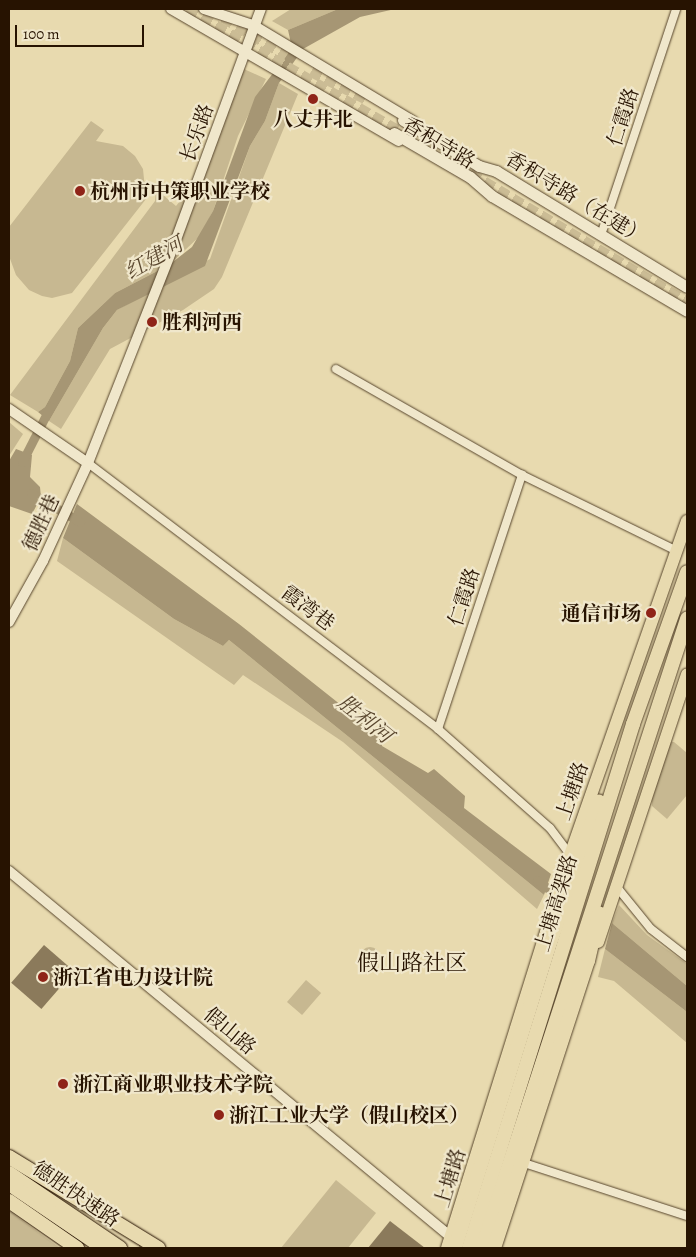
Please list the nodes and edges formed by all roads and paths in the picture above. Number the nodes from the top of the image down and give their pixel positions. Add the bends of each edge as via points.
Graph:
1 (171, 9) edge
2 (204, 9) edge
3 (261, 9) edge
4 (676, 9) edge
5 (253, 25) junction
6 (246, 50) junction
7 (403, 120) dead end
8 (394, 133) tunnel mouth
9 (496, 171) junction
10 (492, 196) junction
11 (601, 235) junction
12 (687, 286) edge
13 (687, 311) edge
14 (336, 369) dead end
15 (9, 409) edge
16 (88, 463) junction
17 (522, 475) junction
18 (687, 521) edge
19 (677, 551) junction
20 (687, 572) edge
21 (687, 619) edge
22 (9, 622) edge
23 (687, 674) edge
24 (633, 724) junction
25 (438, 729) junction
26 (646, 741) junction
27 (570, 855) junction
28 (9, 871) edge
29 (616, 886) junction
30 (687, 957) edge
31 (9, 1157) edge
32 (524, 1163) junction
33 (9, 1164) edge
34 (9, 1173) edge
35 (9, 1184) edge
36 (9, 1194) edge
37 (66, 1195) junction
38 (9, 1201) edge
39 (31, 1216) junction
40 (687, 1216) edge
41 (451, 1244) edge
42 (70, 1248) edge
43 (77, 1248) edge
44 (89, 1248) edge
45 (103, 1248) edge
46 (120, 1248) edge
47 (134, 1248) edge
48 (148, 1248) edge
49 (158, 1248) edge
50 (469, 1248) edge
51 (482, 1248) edge
52 (494, 1248) edge

1 - 6 street, 香积寺路
2 - 5 street
3 - 5 street, 长乐路
4 - 11 street, 仁霞路
5 - 6 street, 长乐路
5 - 9 street, 香积寺路（在建）
6 - 10 street, 香积寺路
6 - 16 street, 长乐路 via 147,316
7 - 9 main road via 479,166
8 - 10 main road via 470,177
9 - 11 main road, 香积寺路（在建）
10 - 13 main road, 香积寺路
11 - 12 main road, 香积寺路（在建）
14 - 17 street
15 - 16 street, 霞湾巷
16 - 22 street, 德胜巷
16 - 25 street, 霞湾巷
17 - 19 street
17 - 25 street, 仁霞路
18 - 19 main road, 上塘路
19 - 27 main road, 上塘路
20 - 24 highway, 上塘高架路
21 - 26 highway, 上塘高架路
23 - 29 main road
24 - 41 highway via 608,778 548,948
24 - 50 highway, 上塘高架路
25 - 27 street, 霞湾巷 via 550,828
26 - 51 highway, 上塘高架路
26 - 52 highway via 588,961
27 - 41 main road, 上塘路
28 - 41 street, 假山路
29 - 30 street via 651,929
29 - 32 main road
31 - 37 highway, bridge
32 - 40 street
32 - 52 main road
33 - 47 main road
34 - 46 highway, 德胜快速路, bridge
35 - 45 highway, 德胜快速路, bridge
36 - 44 main road
37 - 48 highway, bridge
37 - 49 highway, bridge
38 - 39 highway, bridge
39 - 42 highway, bridge
39 - 43 highway, bridge

